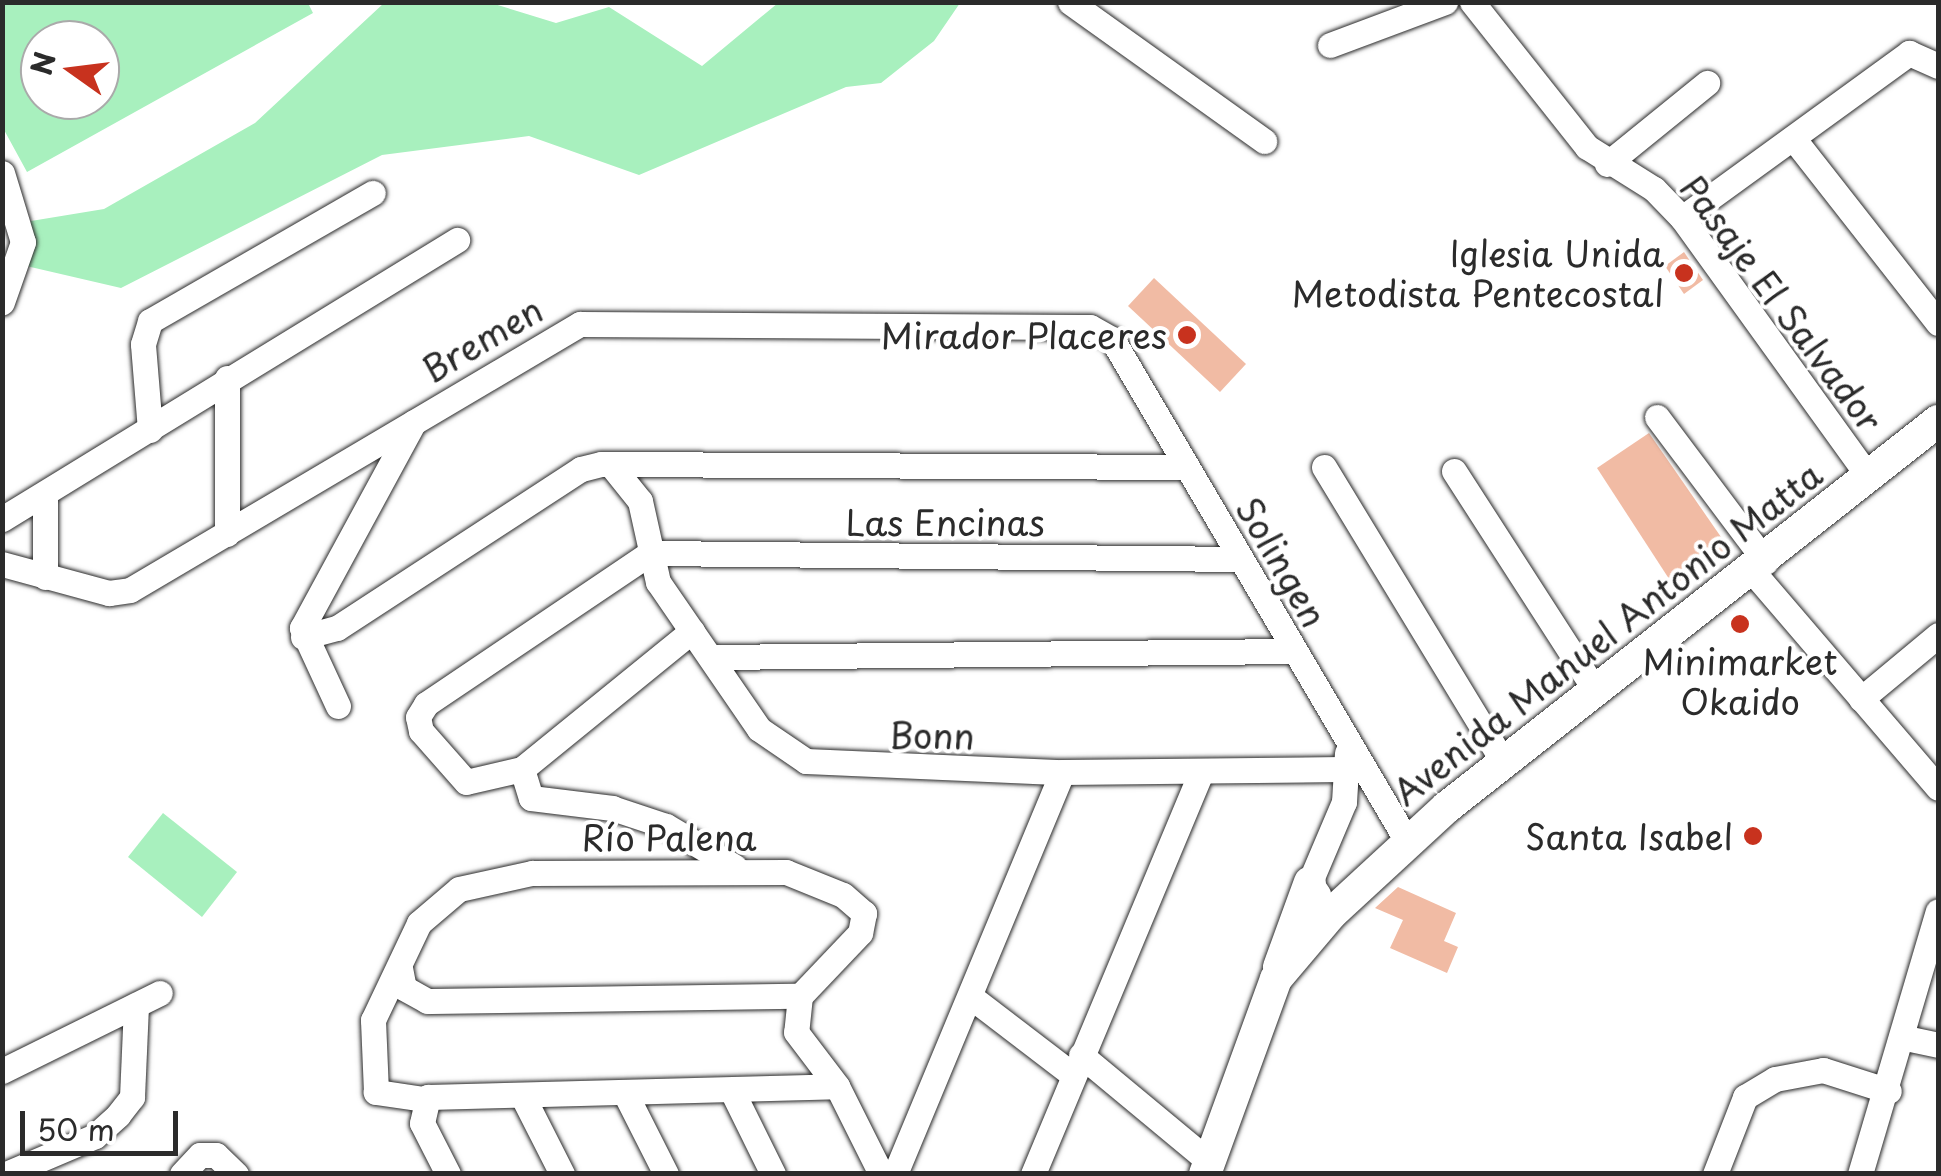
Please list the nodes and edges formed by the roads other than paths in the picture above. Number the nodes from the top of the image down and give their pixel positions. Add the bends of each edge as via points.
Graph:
1 (1070, 2) edge
2 (1445, 2) edge
3 (1472, 2) edge
4 (1330, 45) dead end
5 (1938, 66) edge
6 (1707, 83) dead end
7 (1792, 138) junction
8 (1264, 141) dead end
9 (1607, 164) junction
10 (2, 173) edge
11 (374, 193) dead end
12 (1682, 218) junction
13 (457, 240) dead end
14 (2, 302) edge
15 (1938, 324) edge
16 (1090, 326) joint
17 (227, 378) junction
18 (417, 418) junction
19 (1657, 418) dead end
20 (1937, 424) edge
21 (150, 430) junction
22 (649, 463) junction
23 (611, 466) junction
24 (1187, 466) junction
25 (1324, 467) dead end
26 (1454, 471) dead end
27 (1869, 477) junction
28 (45, 494) junction
29 (2, 519) edge
30 (227, 534) junction
31 (650, 542) junction
32 (1240, 559) junction
33 (2, 564) edge
34 (1759, 567) junction
35 (45, 577) junction
36 (692, 631) junction
37 (1938, 635) edge
38 (303, 636) junction
39 (1294, 651) junction
40 (711, 656) junction
41 (1596, 690) junction
42 (1861, 699) junction
43 (338, 706) dead end
44 (1352, 760) junction
45 (1504, 763) junction
46 (522, 769) junction
47 (1062, 772) junction
48 (1201, 773) junction
49 (1938, 788) edge
50 (1344, 802) junction
51 (1383, 805) junction
52 (1406, 841) junction
53 (738, 868) junction
54 (1310, 882) junction
55 (1938, 911) edge
56 (1330, 914) junction
57 (400, 968) junction
58 (1276, 979) junction
59 (160, 992) dead end
60 (800, 996) junction
61 (972, 997) junction
62 (136, 1005) junction
63 (1906, 1038) junction
64 (1938, 1045) edge
65 (1077, 1065) junction
66 (2, 1072) edge
67 (837, 1086) junction
68 (1889, 1091) junction
69 (732, 1092) junction
70 (625, 1094) junction
71 (522, 1095) junction
72 (427, 1098) junction
73 (1208, 1168) edge
74 (184, 1169) edge
75 (6, 1174) edge
76 (236, 1174) edge
77 (448, 1174) edge
78 (562, 1174) edge
79 (666, 1174) edge
80 (773, 1174) edge
81 (882, 1174) edge
82 (895, 1174) edge
83 (1033, 1174) edge
84 (1715, 1174) edge
85 (1860, 1174) edge

1 - 8 street
2 - 4 street
3 - 9 street, Pasaje El Salvador
5 - 7 street via 1916,51
6 - 9 street
7 - 12 street
7 - 15 street
9 - 12 street, Pasaje El Salvador via 1654,189
10 - 14 street via 22,242
11 - 21 street via 150,321 143,344
12 - 27 street, Pasaje El Salvador
13 - 17 street
16 - 18 street, Bremen via 580,324
16 - 24 street, Solingen via 1112,338
17 - 21 street
17 - 30 street
18 - 30 street
18 - 38 street, Bremen
19 - 34 street
20 - 27 main road, Avenida Manuel Antonio Matta
21 - 28 street
22 - 23 street
22 - 24 street
22 - 31 street, Bonn
23 - 31 street, Bonn via 629,482
23 - 38 street via 581,469 337,628
24 - 32 street, Solingen
25 - 45 street
26 - 41 street
27 - 34 main road, Avenida Manuel Antonio Matta
28 - 29 street
28 - 35 street
30 - 35 street via 130,590 109,593
31 - 32 street, Las Encinas
31 - 36 street, Bonn via 658,582
31 - 46 street via 426,704 418,717 421,730 466,782
32 - 39 street, Solingen
33 - 35 street
34 - 41 main road, Avenida Manuel Antonio Matta
34 - 42 street
36 - 40 street, Bonn
36 - 46 street
37 - 42 street
38 - 43 street
39 - 40 street
39 - 44 street, Solingen
40 - 47 street, Bonn via 759,729 806,760
41 - 45 main road, Avenida Manuel Antonio Matta
42 - 49 street
44 - 48 street, Bonn
44 - 50 street, Avenida Manuel Antonio Matta
44 - 51 street, Solingen
45 - 52 main road, Avenida Manuel Antonio Matta
46 - 53 street via 532,798 630,814
47 - 48 street, Bonn
47 - 61 street
48 - 65 street
50 - 51 street via 1364,798
50 - 54 street, Avenida Manuel Antonio Matta
51 - 52 street, Solingen
52 - 56 main road, Avenida Manuel Antonio Matta
53 - 57 street, Río Palena via 532,873 460,889 419,923
53 - 60 street, Río Palena via 818,883 864,913 860,933
54 - 56 street
54 - 58 main road
55 - 63 street
56 - 58 main road, Avenida Manuel Antonio Matta
57 - 60 street via 404,988 426,1000
57 - 72 street, Río Palena via 373,1020 376,1092
58 - 73 main road, Avenida Manuel Antonio Matta
59 - 62 street
60 - 67 street via 796,1032
61 - 65 street
61 - 82 street
62 - 66 street
62 - 75 street via 132,1098 95,1136
63 - 64 street
63 - 68 street
65 - 73 street
65 - 83 street
67 - 69 street
67 - 81 street
68 - 84 street via 1815,1069 1775,1079 1744,1097
68 - 85 street
69 - 70 street
69 - 80 street
70 - 71 street
70 - 79 street
71 - 72 street
71 - 78 street
72 - 77 street via 422,1123
74 - 76 street via 216,1156

